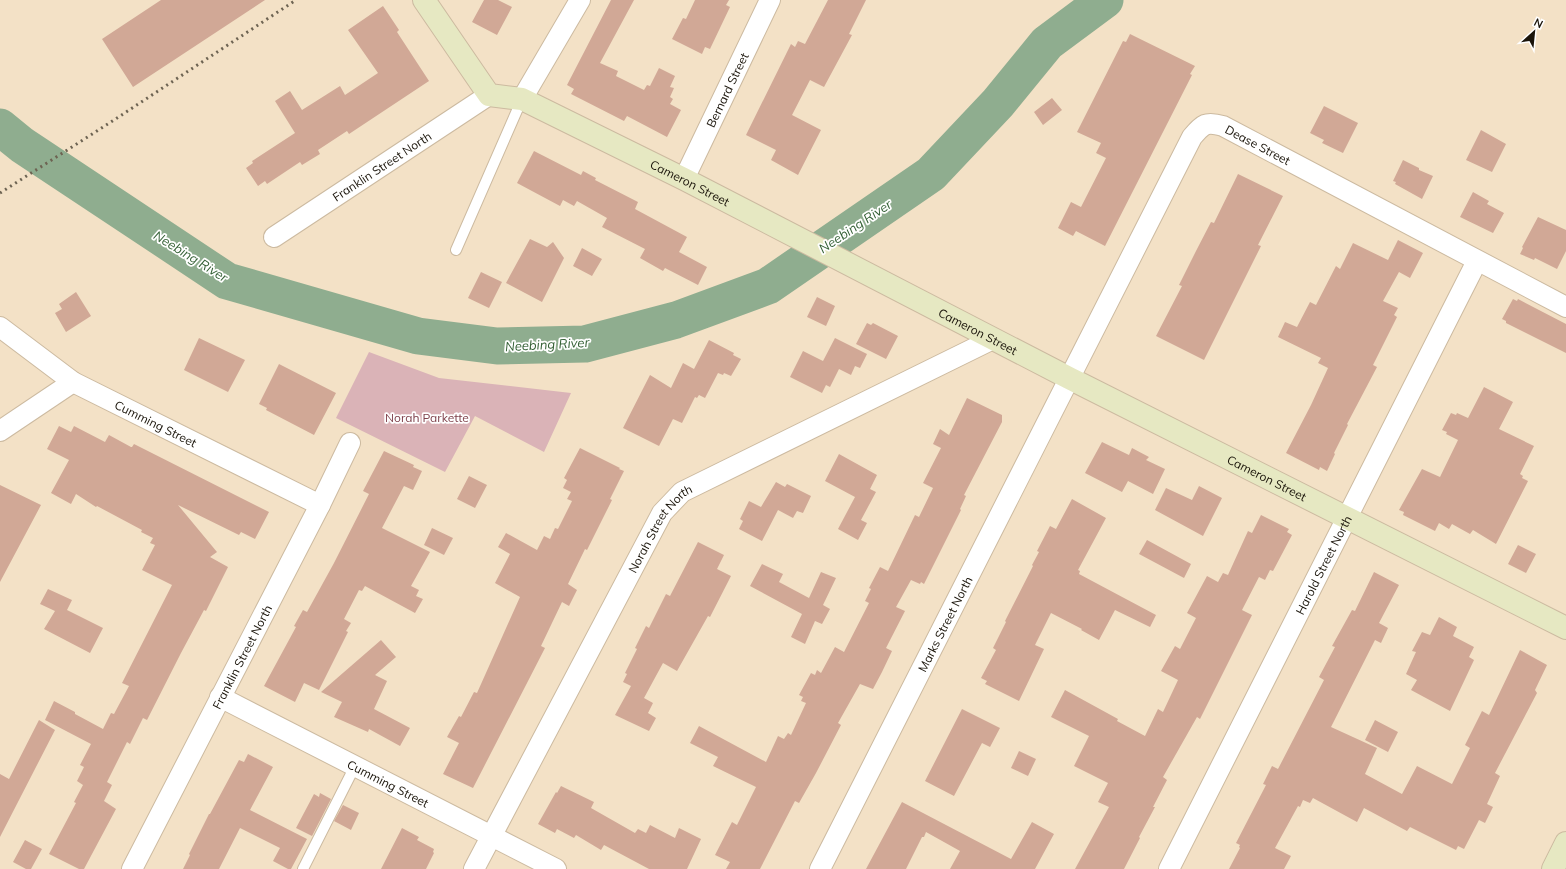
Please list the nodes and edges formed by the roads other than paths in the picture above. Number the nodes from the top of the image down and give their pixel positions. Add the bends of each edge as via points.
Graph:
1 (424, 0) edge
2 (580, 0) edge
3 (770, 0) edge
4 (489, 95) junction
5 (522, 99) junction
6 (684, 179) junction
7 (274, 237) dead end
8 (456, 250) dead end
9 (1476, 261) junction
10 (1566, 307) edge
11 (0, 327) edge
12 (993, 339) junction
13 (1069, 378) junction
14 (73, 382) junction
15 (0, 431) edge
16 (350, 443) dead end
17 (320, 505) junction
18 (1346, 518) junction
19 (1566, 628) edge
20 (220, 697) junction
21 (355, 766) junction
22 (491, 836) junction
23 (1566, 843) edge
24 (132, 869) edge
25 (303, 869) edge
26 (474, 869) edge
27 (556, 869) edge
28 (820, 869) edge
29 (1169, 869) edge
30 (1553, 869) edge

1 - 4 street
2 - 5 street
3 - 6 street, Bernard Street
4 - 5 street, Cameron Street
4 - 7 street, Franklin Street North
5 - 6 street, Cameron Street
5 - 8 lane
6 - 12 street, Cameron Street
9 - 10 street, Dease Street
9 - 13 street, Dease Street via 1223,126 1212,123 1202,126 1192,137
9 - 18 street, Harold Street North
11 - 14 street, Cumming Street
12 - 13 street, Cameron Street
12 - 22 street, Norah Street North via 682,492 662,513
13 - 18 street, Cameron Street
13 - 28 street, Marks Street North
14 - 15 street
14 - 17 street, Cumming Street
16 - 17 street, Franklin Street North
17 - 20 street, Franklin Street North
18 - 19 street, Cameron Street
18 - 29 street, Harold Street North
20 - 21 street, Cumming Street
20 - 24 street, Franklin Street North
21 - 22 street, Cumming Street
21 - 25 lane
22 - 26 street, Norah Street North
22 - 27 street, Cumming Street
23 - 30 street

